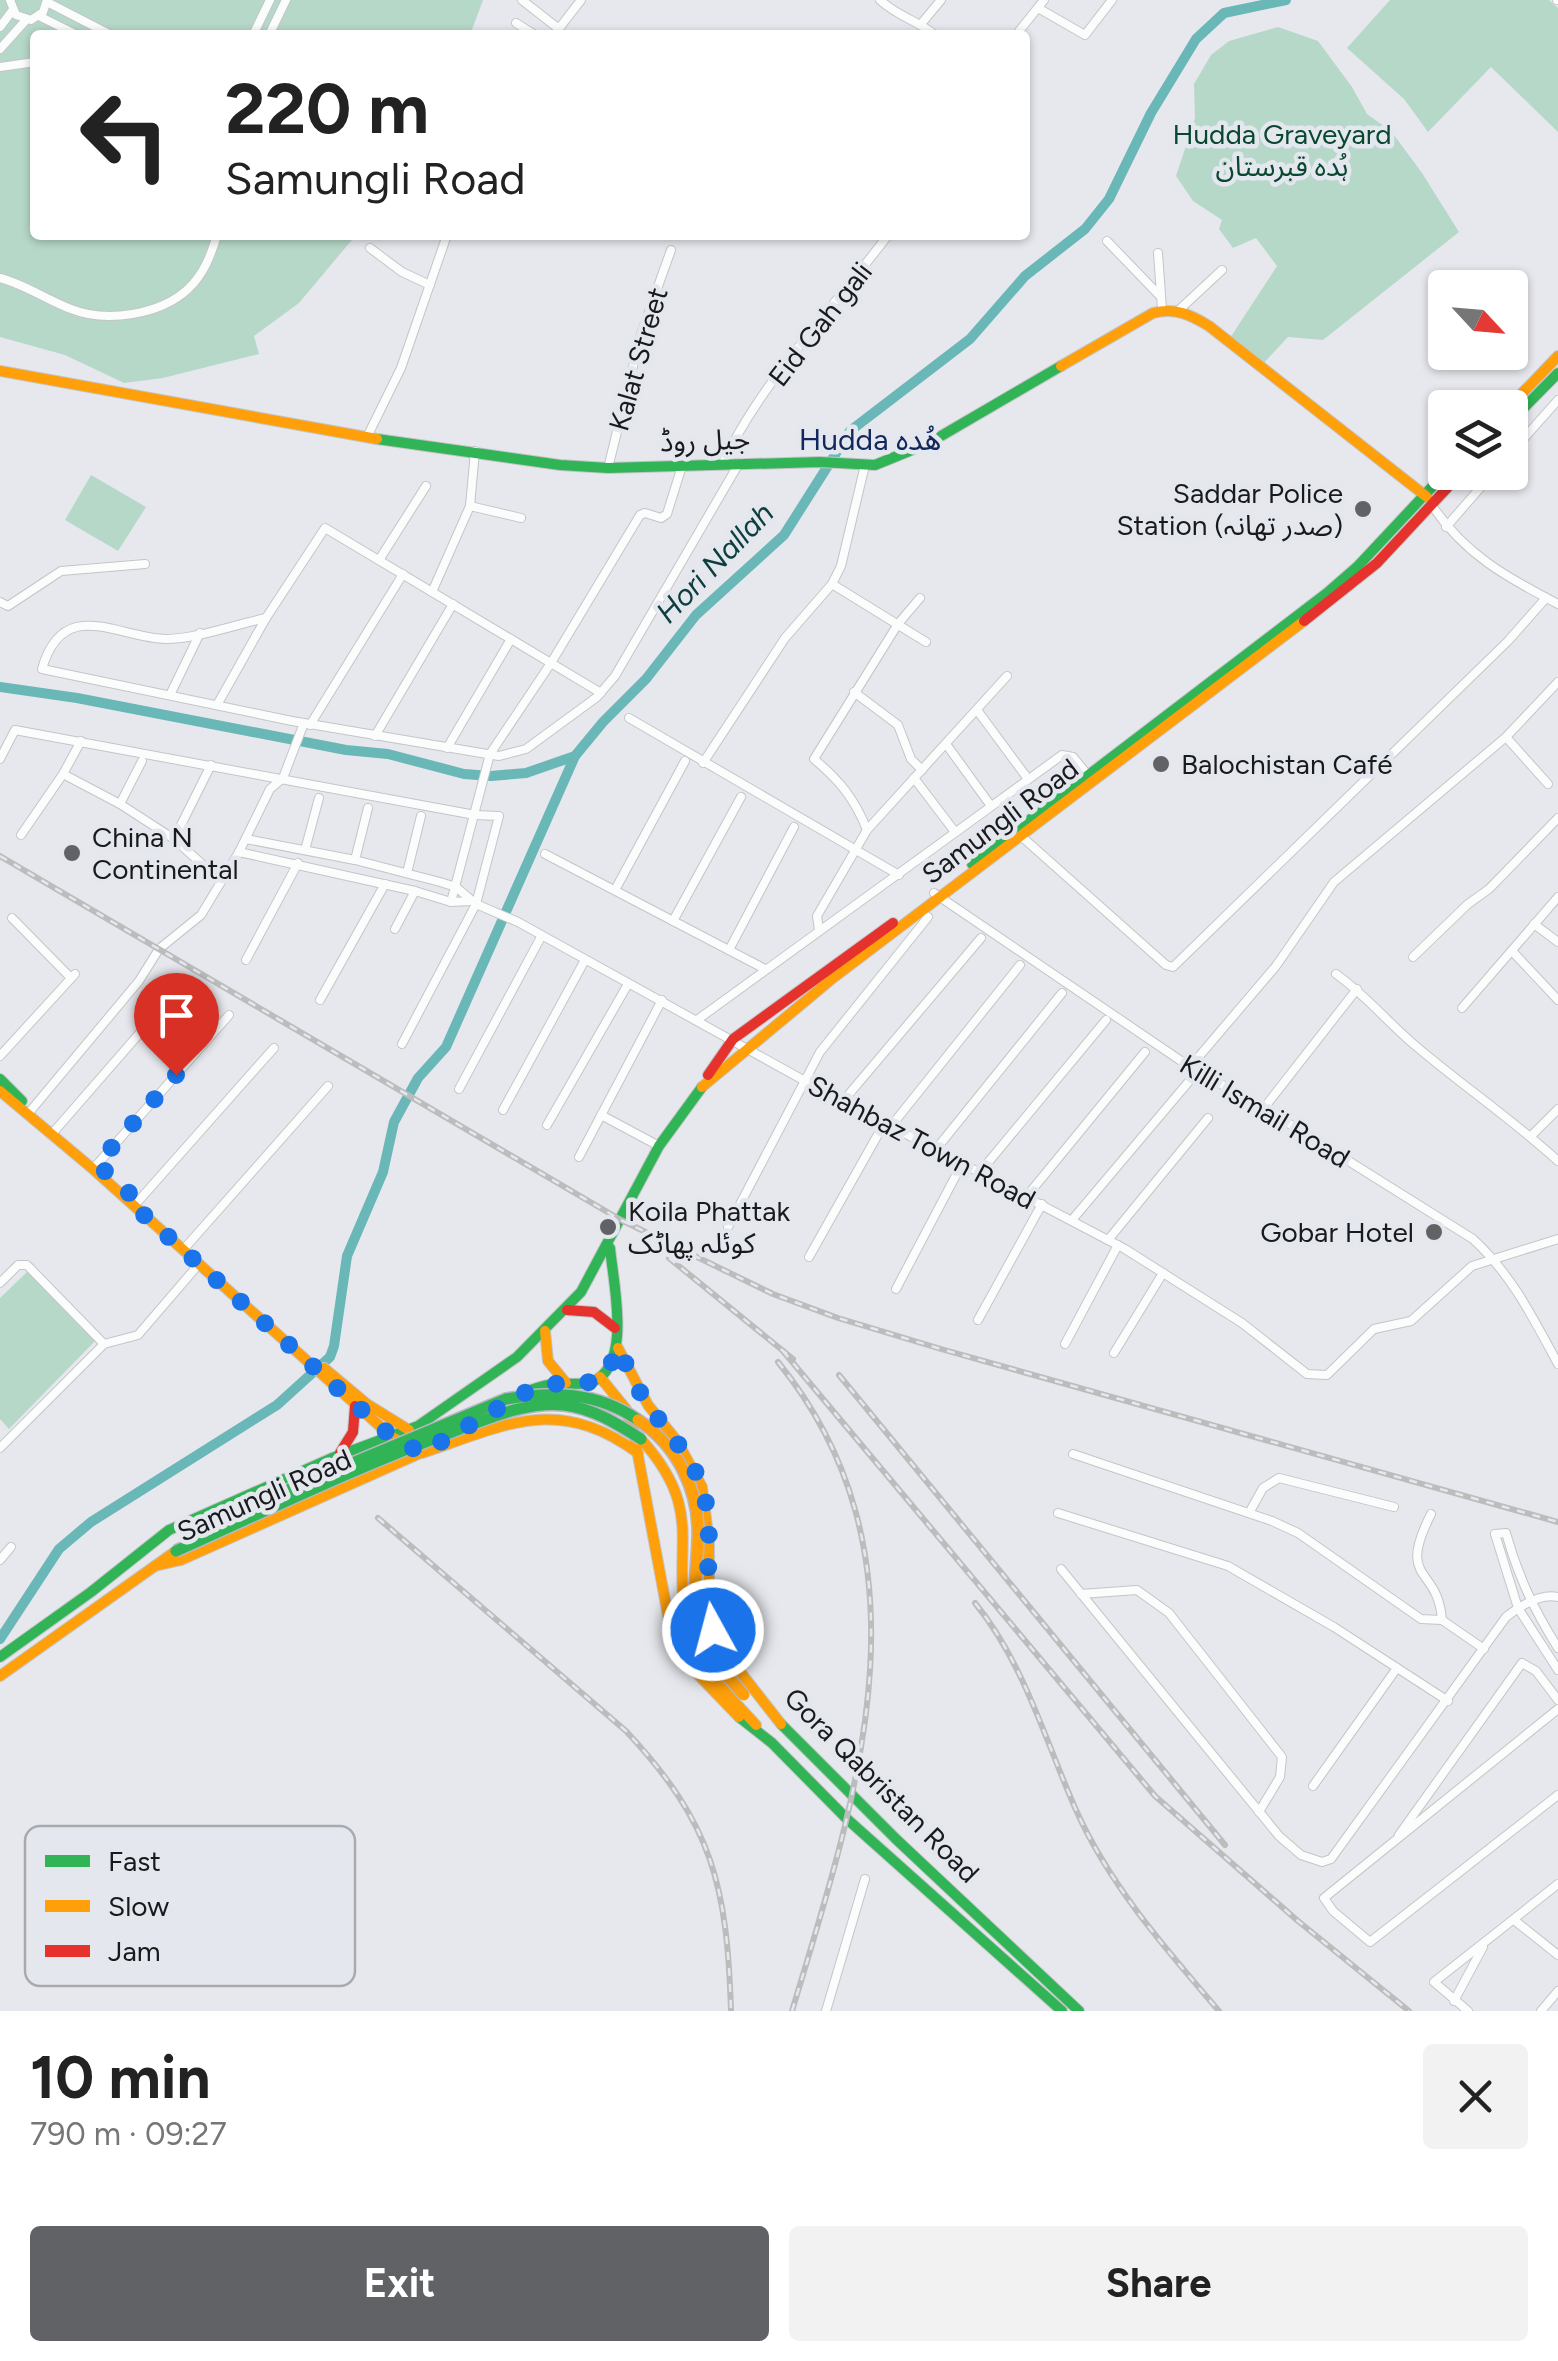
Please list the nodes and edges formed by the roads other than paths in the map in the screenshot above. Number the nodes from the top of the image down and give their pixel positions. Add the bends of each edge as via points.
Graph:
1 (10, 0) edge
2 (270, 0) edge
3 (286, 0) edge
4 (522, 0) edge
5 (581, 0) edge
6 (880, 0) edge
7 (941, 0) edge
8 (1112, 0) edge
9 (47, 1) edge
10 (1041, 4) edge
11 (12, 11) junction
12 (39, 16) junction
13 (26, 20) junction
14 (516, 23) dead end
15 (921, 24) junction
16 (0, 27) edge
17 (67, 30) edge
18 (102, 30) edge
19 (255, 30) edge
20 (272, 30) edge
21 (527, 30) edge
22 (555, 30) edge
23 (558, 30) edge
24 (929, 30) edge
25 (1020, 30) edge
26 (0, 48) edge
27 (30, 63) edge
28 (0, 67) edge
29 (215, 240) edge
30 (445, 240) edge
31 (884, 240) edge
32 (1107, 240) dead end
33 (370, 248) dead end
34 (671, 250) dead end
35 (1158, 253) dead end
36 (1222, 270) dead end
37 (0, 278) edge
38 (430, 285) junction
39 (1161, 303) junction
40 (1179, 310) junction
41 (1558, 356) edge
42 (0, 371) edge
43 (1558, 373) edge
44 (1525, 390) edge
45 (1558, 400) edge
46 (1528, 404) edge
47 (1528, 434) edge
48 (367, 437) junction
49 (475, 451) junction
50 (865, 464) junction
51 (722, 465) junction
52 (738, 465) junction
53 (682, 466) junction
54 (608, 468) junction
55 (426, 486) dead end
56 (1434, 490) edge
57 (1439, 490) edge
58 (1478, 490) edge
59 (1428, 499) junction
60 (470, 506) junction
61 (521, 518) dead end
62 (1446, 527) junction
63 (379, 560) junction
64 (145, 564) dead end
65 (403, 574) junction
66 (832, 584) junction
67 (432, 592) junction
68 (920, 598) dead end
69 (1546, 598) junction
70 (0, 602) edge
71 (453, 604) junction
72 (1558, 604) edge
73 (266, 618) junction
74 (898, 624) junction
75 (200, 632) junction
76 (511, 639) junction
77 (926, 642) dead end
78 (551, 663) junction
79 (1007, 676) dead end
80 (1558, 682) edge
81 (601, 692) junction
82 (854, 692) junction
83 (170, 695) junction
84 (217, 705) junction
85 (978, 710) junction
86 (629, 718) dead end
87 (305, 727) junction
88 (374, 736) junction
89 (1506, 737) junction
90 (82, 740) junction
91 (946, 744) junction
92 (447, 748) junction
93 (490, 754) junction
94 (0, 759) edge
95 (142, 761) dead end
96 (685, 761) dead end
97 (703, 762) junction
98 (212, 765) junction
99 (922, 770) junction
100 (63, 774) junction
101 (283, 778) junction
102 (914, 778) junction
103 (1090, 778) junction
104 (1028, 779) junction
105 (1548, 784) dead end
106 (741, 797) dead end
107 (318, 798) dead end
108 (120, 804) junction
109 (991, 806) junction
110 (368, 808) dead end
111 (475, 814) junction
112 (421, 816) dead end
113 (1558, 818) edge
114 (794, 827) dead end
115 (867, 830) junction
116 (955, 832) junction
117 (22, 835) dead end
118 (1021, 836) junction
119 (174, 838) junction
120 (246, 839) junction
121 (305, 850) junction
122 (239, 852) junction
123 (856, 852) junction
124 (545, 854) dead end
125 (356, 860) junction
126 (298, 863) junction
127 (407, 873) junction
128 (898, 876) junction
129 (221, 881) junction
130 (384, 884) junction
131 (456, 887) junction
132 (615, 890) junction
133 (416, 891) junction
134 (937, 896) junction
135 (1558, 897) edge
136 (451, 902) junction
137 (474, 903) junction
138 (928, 917) dead end
139 (12, 918) dead end
140 (673, 920) junction
141 (1534, 924) junction
142 (395, 929) dead end
143 (819, 930) junction
144 (541, 937) junction
145 (981, 938) dead end
146 (1558, 942) edge
147 (729, 950) junction
148 (1512, 951) junction
149 (1413, 957) dead end
150 (246, 960) dead end
151 (586, 960) junction
152 (1020, 965) dead end
153 (766, 968) junction
154 (1336, 974) dead end
155 (628, 984) junction
156 (179, 988) dead end
157 (1357, 989) junction
158 (1062, 994) dead end
159 (320, 1000) dead end
160 (662, 1000) junction
161 (1558, 1000) edge
162 (1462, 1008) dead end
163 (228, 1015) dead end
164 (697, 1020) junction
165 (1106, 1020) dead end
166 (733, 1039) junction
167 (402, 1044) dead end
168 (748, 1047) junction
169 (274, 1048) dead end
170 (1145, 1052) dead end
171 (0, 1056) edge
172 (1190, 1067) junction
173 (1192, 1078) dead end
174 (0, 1079) edge
175 (805, 1081) junction
176 (328, 1086) dead end
177 (459, 1090) dead end
178 (0, 1091) edge
179 (697, 1091) junction
180 (844, 1100) junction
181 (1264, 1108) junction
182 (503, 1110) dead end
183 (1558, 1110) edge
184 (29, 1113) junction
185 (601, 1116) junction
186 (1208, 1118) dead end
187 (889, 1123) junction
188 (547, 1124) dead end
189 (53, 1132) junction
190 (1531, 1136) junction
191 (659, 1146) junction
192 (937, 1148) junction
193 (579, 1157) dead end
194 (1558, 1160) edge
195 (963, 1162) junction
196 (95, 1166) junction
197 (981, 1172) junction
198 (1026, 1196) junction
199 (136, 1203) junction
200 (1042, 1204) junction
201 (1072, 1220) junction
202 (728, 1227) dead end
203 (1558, 1239) edge
204 (1108, 1240) junction
205 (610, 1244) junction
206 (1118, 1245) junction
207 (186, 1247) junction
208 (809, 1257) dead end
209 (1496, 1260) junction
210 (199, 1264) junction
211 (1163, 1273) junction
212 (0, 1283) edge
213 (896, 1289) dead end
214 (567, 1310) junction
215 (978, 1320) dead end
216 (615, 1328) junction
217 (546, 1331) junction
218 (1558, 1334) edge
219 (1545, 1340) junction
220 (104, 1344) junction
221 (1065, 1344) dead end
222 (618, 1348) junction
223 (302, 1353) junction
224 (1114, 1353) dead end
225 (1558, 1364) edge
226 (600, 1377) junction
227 (566, 1383) junction
228 (356, 1406) junction
229 (409, 1430) junction
230 (392, 1437) junction
231 (1, 1445) edge
232 (422, 1453) junction
233 (638, 1453) junction
234 (1074, 1454) dead end
235 (338, 1456) junction
236 (1394, 1508) dead end
237 (1058, 1513) dead end
238 (1250, 1513) junction
239 (1431, 1514) dead end
240 (159, 1541) junction
241 (11, 1546) dead end
242 (0, 1560) edge
243 (155, 1566) junction
244 (1060, 1569) dead end
245 (1081, 1594) junction
246 (1558, 1597) edge
247 (1530, 1602) junction
248 (1518, 1608) junction
249 (1442, 1620) junction
250 (1558, 1648) edge
251 (1484, 1650) junction
252 (0, 1657) edge
253 (1398, 1668) junction
254 (1558, 1670) edge
255 (0, 1676) edge
256 (741, 1699) junction
257 (1558, 1700) edge
258 (1448, 1701) junction
259 (1558, 1710) edge
260 (785, 1729) junction
261 (772, 1744) junction
262 (1313, 1786) dead end
263 (1558, 1796) edge
264 (1259, 1812) junction
265 (1393, 1844) junction
266 (864, 1878) dead end
267 (1558, 1884) edge
268 (1514, 1920) junction
269 (1485, 1943) junction
270 (1558, 1955) edge
271 (1558, 1992) edge
272 (1454, 2001) junction
273 (826, 2011) edge
274 (1062, 2011) edge
275 (1079, 2011) edge
276 (1468, 2011) edge
277 (1541, 2011) edge

1 - 11 street
2 - 19 street
3 - 20 street
4 - 22 street
5 - 23 street
6 - 15 street
7 - 15 street
8 - 10 street via 1085,34
9 - 12 street
9 - 18 street
10 - 25 street
11 - 13 street
11 - 16 street
12 - 13 street
12 - 17 street
13 - 26 street
14 - 21 street
15 - 24 street
27 - 28 street
29 - 37 street via 206,267 187,290 131,314 74,311
30 - 38 street
31 - 51 street, Eid Gah gali via 784,369
32 - 39 street
33 - 38 street
34 - 54 street, Kalat Street
35 - 39 street
36 - 40 street
38 - 48 street
39 - 40 main road
39 - 50 main road, جیل روڈ via 929,444 886,463
40 - 59 main road via 1209,326
41 - 44 main road
42 - 48 main road, جیل روڈ
43 - 46 main road
45 - 47 street
48 - 49 main road, جیل روڈ
49 - 54 main road, جیل روڈ
49 - 60 street
50 - 52 main road, جیل روڈ
50 - 66 street
51 - 52 main road, جیل روڈ
51 - 53 main road, جیل روڈ
52 - 81 street
53 - 54 main road, جیل روڈ
53 - 78 street via 667,514 640,515
55 - 63 street
56 - 59 main road, Samungli Road
57 - 59 main road, Samungli Road
58 - 62 street
59 - 62 street
59 - 103 main road, Samungli Road via 1349,587
60 - 61 street
60 - 67 street
62 - 69 street via 1498,573
63 - 65 street
63 - 73 street via 325,528
64 - 70 street via 61,571 8,606
65 - 67 street
65 - 87 street
66 - 74 street
66 - 97 street via 785,638
67 - 71 street
68 - 74 street
69 - 72 street
69 - 118 street via 1173,966
71 - 76 street
71 - 88 street
73 - 75 street
73 - 84 street
74 - 77 street
74 - 82 street
75 - 83 street
75 - 83 street via 167,639 88,623 66,633 42,669
76 - 78 street
76 - 92 street
78 - 81 street
78 - 93 street
79 - 85 street
80 - 89 street
81 - 93 street via 526,750
82 - 99 street via 898,726
82 - 115 street via 814,759 836,776
83 - 84 street
84 - 87 street
85 - 91 street
85 - 104 street
86 - 97 street
87 - 88 street
87 - 101 street
88 - 92 street
89 - 105 street
89 - 172 street via 1334,882 1276,966
90 - 94 street via 15,730
90 - 98 street
90 - 100 street
91 - 99 street
91 - 109 street
92 - 93 street
93 - 111 street
95 - 108 street
96 - 132 street
97 - 123 street
98 - 101 street
98 - 119 street
99 - 102 street
100 - 108 street
100 - 117 street
101 - 111 street
101 - 120 street via 270,789
102 - 115 street
102 - 116 street
103 - 104 street via 1073,757 1062,755
103 - 118 main road, Samungli Road
103 - 134 main road, Samungli Road
104 - 109 street
106 - 140 street
107 - 121 street
108 - 119 street
109 - 116 street
110 - 125 street
111 - 131 street
111 - 137 street via 498,816
112 - 127 street
113 - 149 street
114 - 147 street
115 - 123 street
116 - 128 street
118 - 134 main road, Samungli Road
119 - 129 street
120 - 121 street
120 - 122 street
121 - 125 street
122 - 126 street
122 - 129 street
123 - 128 street
123 - 143 street via 817,916
124 - 132 street
125 - 127 street
126 - 130 street
126 - 150 street
127 - 131 street
128 - 143 street
129 - 184 street via 200,916 158,950
130 - 133 street
130 - 159 street
131 - 136 street
131 - 137 street
132 - 140 street
133 - 136 street
133 - 142 street
134 - 166 main road
134 - 168 main road, Samungli Road
134 - 172 street, Killi Ismail Road
135 - 141 street
136 - 137 street
137 - 144 street, Shahbaz Town Road
137 - 167 street
138 - 175 street via 820,1052
139 - 171 street via 73,976
140 - 147 street
141 - 146 street
141 - 148 street
143 - 153 street
144 - 151 street, Shahbaz Town Road
144 - 177 street
145 - 180 street
147 - 153 street
148 - 161 street
148 - 162 street
151 - 155 street, Shahbaz Town Road
151 - 182 street
152 - 187 street
153 - 164 street
154 - 157 street
155 - 160 street, Shahbaz Town Road
155 - 188 street
156 - 189 street
157 - 181 street
157 - 190 street via 1419,1049
158 - 192 street
160 - 164 street, Shahbaz Town Road
160 - 185 street
163 - 196 street
164 - 166 street, Shahbaz Town Road
165 - 197 street
166 - 168 street, Shahbaz Town Road
166 - 179 main road
168 - 175 street, Shahbaz Town Road
168 - 179 main road, Samungli Road
169 - 199 street
170 - 198 street
172 - 181 street, Killi Ismail Road
173 - 201 street
174 - 184 main road
175 - 180 street, Shahbaz Town Road
175 - 202 street
176 - 207 street
178 - 184 main road
179 - 191 main road, Samungli Road
180 - 187 street, Shahbaz Town Road
181 - 209 street, Killi Ismail Road via 1422,1204
183 - 190 street
184 - 189 main road
185 - 191 street
185 - 193 street
186 - 204 street
187 - 192 street, Shahbaz Town Road
187 - 208 street
189 - 196 main road
190 - 194 street
191 - 205 main road, Samungli Road
192 - 195 street, Shahbaz Town Road
195 - 197 street, Shahbaz Town Road
195 - 213 street
196 - 199 main road
197 - 198 street, Shahbaz Town Road
198 - 200 street, Shahbaz Town Road
199 - 207 main road
200 - 201 street, Shahbaz Town Road
200 - 215 street
201 - 204 street, Shahbaz Town Road
203 - 209 street
204 - 206 street, Shahbaz Town Road
205 - 214 main road, Samungli Road
205 - 216 main road, Samungli Road
206 - 211 street, Shahbaz Town Road
206 - 221 street
207 - 210 main road
207 - 223 main road
209 - 211 street, Shahbaz Town Road via 1472,1266 1411,1321 1374,1328 1326,1375 1317,1376
209 - 219 street, Killi Ismail Road
210 - 220 street via 138,1335
210 - 223 main road
211 - 224 street
212 - 220 street via 27,1265
214 - 216 main road via 599,1314
214 - 217 main road, Samungli Road
216 - 222 main road, Samungli Road
217 - 227 main road via 548,1360
217 - 229 main road, Samungli Road via 465,1396
218 - 219 street
219 - 225 street, Killi Ismail Road
220 - 231 street
222 - 226 main road
222 - 260 main road, Gora Qabristan Road via 702,1487 709,1616 719,1645
223 - 228 main road
223 - 229 main road
226 - 227 main road, Samungli Road
226 - 233 main road, Gora Qabristan Road via 626,1409
227 - 232 main road, Samungli Road via 524,1393
228 - 230 main road
228 - 235 main road via 354,1432
229 - 230 main road, Samungli Road
230 - 232 main road
230 - 235 main road, Samungli Road
232 - 233 main road via 563,1416 602,1426
232 - 243 main road, Samungli Road
233 - 261 main road, Gora Qabristan Road via 680,1651 698,1679
234 - 238 street
235 - 240 main road, Samungli Road via 180,1524
236 - 238 street via 1279,1478 1263,1488
237 - 253 street via 1228,1566
238 - 249 street via 1298,1533 1421,1619
239 - 249 street via 1415,1558 1441,1604
240 - 252 main road, Samungli Road
240 - 256 main road, bridge via 506,1399 548,1390 600,1400 661,1437 691,1485 699,1523 698,1621
241 - 242 street
243 - 255 main road, Samungli Road
243 - 256 main road, bridge via 400,1451 511,1410 566,1405 594,1412 641,1439 674,1479 684,1518 689,1630 706,1666
244 - 245 street
245 - 264 street
245 - 264 street via 1136,1590 1169,1613 1282,1757 1280,1777
246 - 247 street
247 - 248 street
247 - 248 street via 1506,1533 1496,1534
247 - 250 street
248 - 251 street
248 - 254 street
249 - 251 street
251 - 258 street
253 - 258 street
253 - 262 street
256 - 260 main road
256 - 261 main road
257 - 265 street via 1522,1663
258 - 264 street via 1331,1859 1301,1854
259 - 265 street
260 - 275 main road, Gora Qabristan Road
261 - 274 main road, Gora Qabristan Road
263 - 265 street via 1370,1942 1324,1898
266 - 273 street
267 - 268 street
268 - 269 street
268 - 270 street
269 - 272 street
269 - 272 street via 1434,1982
271 - 277 street
272 - 276 street

